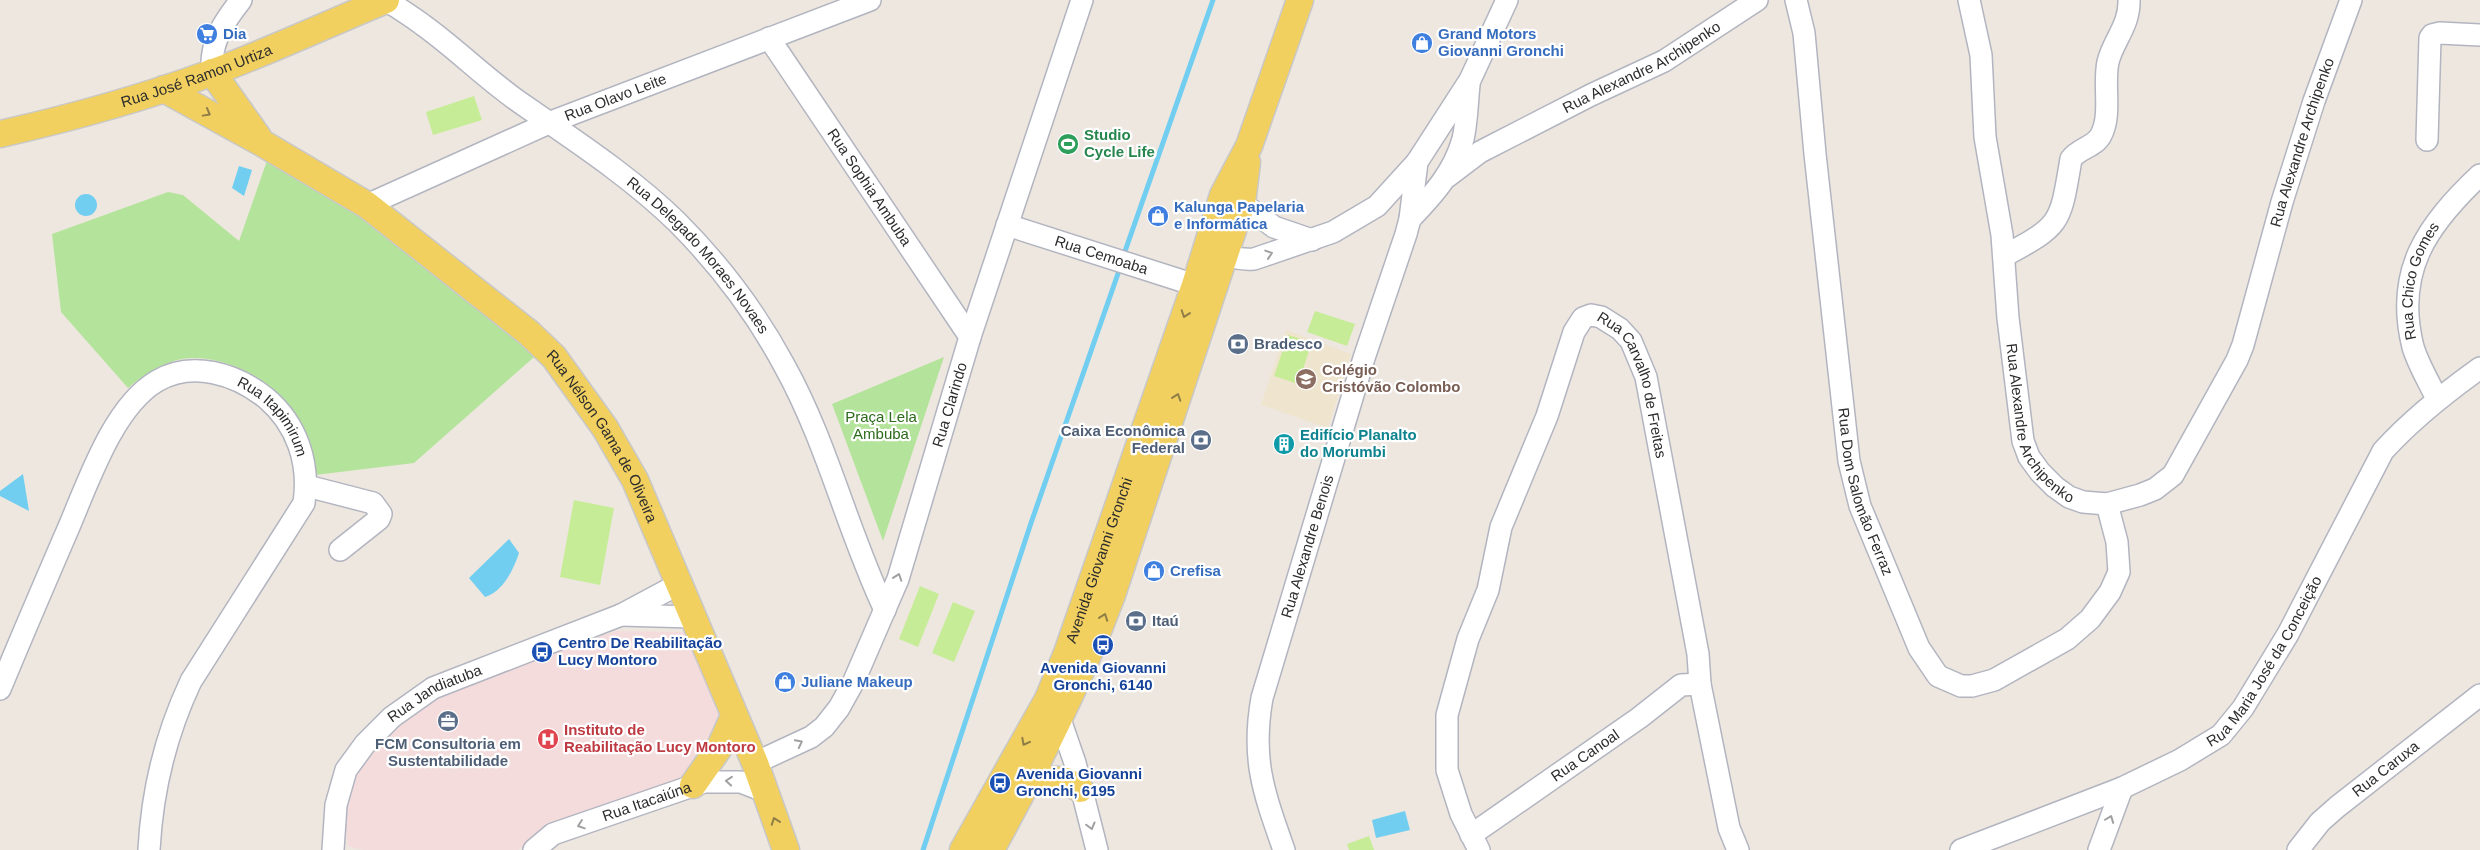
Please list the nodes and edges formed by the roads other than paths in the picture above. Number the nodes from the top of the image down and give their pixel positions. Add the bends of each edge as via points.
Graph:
1 (241, 0) edge
2 (386, 0) edge
3 (870, 0) edge
4 (1082, 0) edge
5 (1300, 0) edge
6 (1507, 0) edge
7 (1757, 0) edge
8 (1796, 0) edge
9 (1969, 0) edge
10 (2129, 0) edge
11 (2351, 0) edge
12 (2480, 35) edge
13 (769, 38) junction
14 (212, 72) junction
15 (1470, 80) junction
16 (164, 89) junction
17 (551, 122) junction
18 (1523, 131) junction
19 (0, 134) edge
20 (1463, 138) junction
21 (2427, 140) dead end
22 (1432, 141) junction
23 (262, 143) junction
24 (1417, 162) junction
25 (2480, 175) edge
26 (1447, 177) junction
27 (1232, 199) junction
28 (367, 205) junction
29 (1377, 206) junction
30 (1412, 209) junction
31 (1007, 225) junction
32 (1312, 240) junction
33 (1218, 244) junction
34 (2004, 256) junction
35 (1194, 285) junction
36 (970, 337) junction
37 (2480, 368) edge
38 (2437, 399) junction
39 (307, 486) junction
40 (2107, 504) junction
41 (340, 550) dead end
42 (679, 584) junction
43 (885, 610) junction
44 (621, 615) junction
45 (692, 617) junction
46 (1700, 684) junction
47 (0, 689) edge
48 (2480, 695) edge
49 (1053, 709) junction
50 (734, 716) junction
51 (755, 763) junction
52 (1031, 777) junction
53 (693, 785) junction
54 (2122, 788) junction
55 (1080, 789) junction
56 (764, 791) junction
57 (1475, 842) edge
58 (149, 850) edge
59 (333, 850) edge
60 (534, 850) edge
61 (786, 850) edge
62 (963, 850) edge
63 (991, 850) edge
64 (1097, 850) edge
65 (1284, 850) edge
66 (1738, 850) edge
67 (1961, 850) edge
68 (2098, 850) edge
69 (2298, 850) edge

1 - 14 street via 216,37
2 - 14 main road, Rua José Ramon Urtiza
2 - 17 street, Rua Delegado Moraes Novaes via 424,25 524,106
3 - 13 street, Rua Olavo Leite
4 - 31 street, Rua Clarindo
5 - 27 main road, Avenida Giovanni Gronchi
6 - 15 street, Rua Alexandre Benois
7 - 18 street, Rua Alexandre Archipenko via 1664,61
8 - 40 street, Rua Dom Salomão Ferraz via 1804,32 1849,461 1860,506 1893,587 1919,648 1938,676 1962,686 1994,680 2067,639 2090,619 2120,572 2117,542
9 - 34 street, Rua Alexandre Archipenko via 1981,55 1985,137
10 - 34 street via 2123,31 2108,63 2104,127 2100,137 2075,154 2058,219 2044,233
11 - 40 street, Rua Alexandre Archipenko via 2314,101 2237,360 2173,475 2155,488
12 - 21 street via 2440,33 2430,38
13 - 17 street, Rua Olavo Leite
13 - 36 street, Rua Sophia Ambuba
14 - 16 main road, Rua José Ramon Urtiza
14 - 23 main road, Rua Nélson Gama de Oliveira
15 - 20 street, Rua Alexandre Benois
15 - 22 street, Rua Alexandre Benois
16 - 19 main road, Rua José Ramon Urtiza via 47,124
16 -> 23 main road, Rua Nélson Gama de Oliveira
17 - 28 street, Rua Olavo Leite
17 - 43 street, Rua Delegado Moraes Novaes via 676,222 714,263 762,326 796,388 869,577
18 - 20 street, Rua Alexandre Archipenko
18 - 26 street, Rua Alexandre Archipenko via 1480,152
20 - 22 street, Rua Alexandre Archipenko
20 - 26 street, Rua Alexandre Benois
22 - 24 street, Rua Alexandre Benois
23 - 28 main road, Rua Nélson Gama de Oliveira
24 - 29 street
24 - 30 street, Rua Alexandre Benois
25 - 38 street, Rua Chico Gomes via 2433,226 2408,283 2406,300 2413,348
26 - 30 street, Rua Alexandre Benois via 1434,195
27 - 32 street via 1274,227
27 - 33 main road, Avenida Giovanni Gronchi
28 - 42 main road, Rua Nélson Gama de Oliveira via 521,326 554,357 605,428 635,480
29 - 30 street
29 - 32 street via 1333,232
30 - 65 street, Rua Alexandre Benois via 1262,698 1257,746 1261,779
31 - 35 street, Rua Cemoaba
31 - 36 street, Rua Clarindo
33 -> 32 street via 1241,260
33 - 35 main road, Avenida Giovanni Gronchi
49 -> 33 main road, Avenida Giovanni Gronchi via 1092,650 1112,595
34 - 40 street, Rua Alexandre Archipenko via 2018,414 2029,457 2040,472 2069,497 2082,502
35 -> 49 main road, Avenida Giovanni Gronchi via 1080,616
43 -> 36 street, Rua Clarindo via 898,579
37 - 38 street, Rua Maria José da Conceição
38 - 54 street, Rua Maria José da Conceição via 2383,451 2288,634 2234,719 2207,745
39 - 41 street via 364,500 379,509 379,519
39 - 47 street, Rua Itapimirum via 300,447 290,423 260,393 219,373 177,372 156,381 134,402 107,442
39 - 58 street, Rua Itapimirum via 304,503 191,681 178,708 156,787
42 - 44 street, Rua Jandiatuba
42 - 45 main road, Rua Nélson Gama de Oliveira
51 -> 43 street, Rua Clarindo via 799,744 824,727 854,681
44 - 45 street, Rua Jandiatuba
44 - 59 street, Rua Jandiatuba via 433,688 392,716 346,770 336,805
45 - 50 main road, Rua Nélson Gama de Oliveira
46 - 57 street, Rua Canoal via 1681,685
46 - 57 street, Rua Carvalho de Freitas via 1698,654 1646,377 1631,341 1620,329 1601,317 1588,315 1574,332 1547,416 1501,526 1488,590 1468,640 1447,715 1447,770 1451,788
46 - 66 street, Rua Carvalho de Freitas via 1729,828
48 - 69 street, Rua Caruxa via 2337,807 2320,822
49 - 52 main road, Avenida Giovanni Gronchi
49 - 55 street via 1075,762
49 -> 62 main road, Avenida Giovanni Gronchi
50 - 51 main road, Rua Nélson Gama de Oliveira
50 - 53 main road via 718,749
51 - 56 main road, Rua Nélson Gama de Oliveira
52 - 55 main road via 1066,781
52 - 63 main road, Avenida Giovanni Gronchi
56 -> 53 street, Rua Itacaiúna via 729,780
53 -> 60 street, Rua Itacaiúna via 553,834
54 - 67 street, Rua Maria José da Conceição
68 -> 54 street
55 -> 64 street
61 -> 56 main road, Rua Nélson Gama de Oliveira

